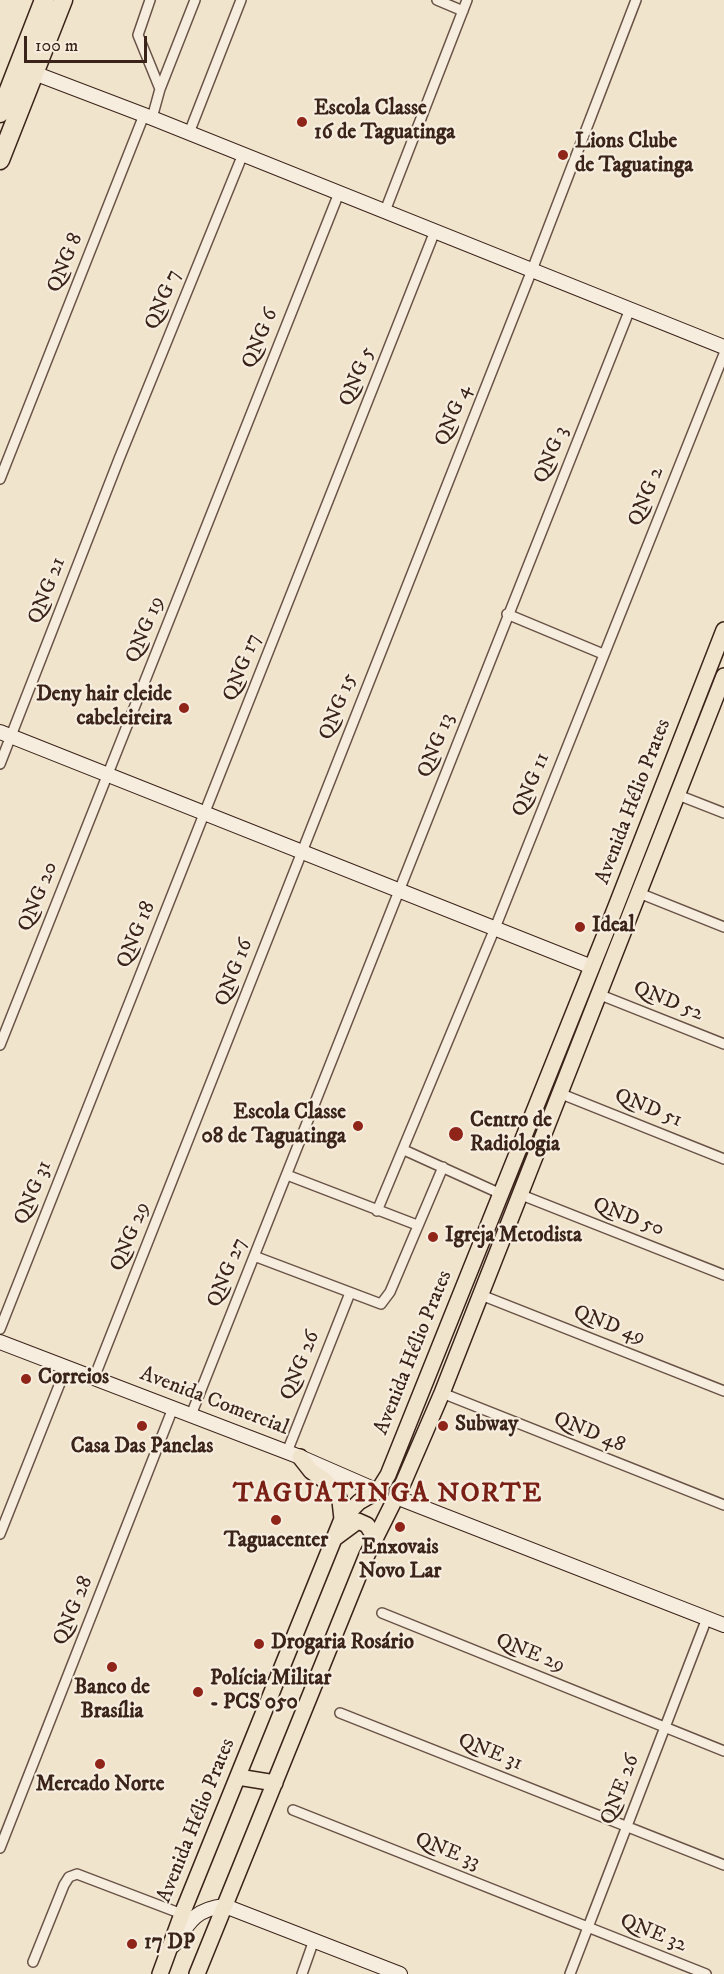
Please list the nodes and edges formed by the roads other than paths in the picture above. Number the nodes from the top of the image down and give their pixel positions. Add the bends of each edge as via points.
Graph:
1 (44, 0) edge
2 (63, 0) edge
3 (150, 0) edge
4 (195, 0) edge
5 (241, 0) edge
6 (437, 0) edge
7 (467, 0) edge
8 (636, 0) edge
9 (463, 11) junction
10 (34, 73) junction
11 (160, 89) junction
12 (0, 113) edge
13 (148, 116) junction
14 (189, 133) junction
15 (243, 154) junction
16 (0, 160) edge
17 (339, 193) junction
18 (385, 211) junction
19 (435, 231) junction
20 (532, 270) junction
21 (630, 309) junction
22 (724, 347) edge
23 (724, 354) edge
24 (119, 459) joint
25 (0, 479) edge
26 (217, 499) joint
27 (314, 537) joint
28 (410, 575) joint
29 (507, 614) junction
30 (724, 630) edge
31 (603, 654) junction
32 (724, 676) edge
33 (721, 694) edge
34 (5, 734) edge
35 (0, 764) edge
36 (108, 774) junction
37 (678, 795) junction
38 (205, 813) junction
39 (724, 813) edge
40 (302, 852) junction
41 (400, 890) junction
42 (639, 893) junction
43 (724, 927) edge
44 (495, 928) junction
45 (606, 932) junction
46 (592, 967) junction
47 (598, 994) junction
48 (2, 1032) edge
49 (724, 1044) edge
50 (0, 1045) edge
51 (102, 1070) joint
52 (559, 1093) junction
53 (202, 1108) joint
54 (298, 1145) joint
55 (404, 1150) junction
56 (724, 1159) edge
57 (443, 1167) junction
58 (286, 1175) junction
59 (501, 1194) junction
60 (519, 1194) junction
61 (377, 1211) junction
62 (417, 1226) junction
63 (500, 1246) junction
64 (254, 1256) junction
65 (724, 1275) edge
66 (350, 1293) junction
67 (481, 1296) junction
68 (0, 1329) edge
69 (0, 1342) edge
70 (66, 1368) junction
71 (94, 1378) junction
72 (724, 1390) edge
73 (442, 1393) junction
74 (173, 1408) junction
75 (191, 1415) junction
76 (293, 1454) junction
77 (378, 1491) junction
78 (396, 1497) junction
79 (724, 1505) edge
80 (342, 1519) junction
81 (372, 1533) junction
82 (0, 1534) edge
83 (334, 1539) junction
84 (367, 1555) junction
85 (382, 1613) dead end
86 (707, 1618) junction
87 (724, 1625) edge
88 (340, 1713) dead end
89 (665, 1727) junction
90 (724, 1751) edge
91 (238, 1777) junction
92 (275, 1783) junction
93 (293, 1810) dead end
94 (4, 1825) edge
95 (627, 1826) junction
96 (0, 1848) edge
97 (724, 1865) edge
98 (225, 1906) junction
99 (182, 1914) junction
100 (588, 1927) junction
101 (314, 1940) junction
102 (166, 1956) junction
103 (33, 1962) dead end
104 (160, 1974) edge
105 (197, 1974) edge
106 (302, 1974) edge
107 (400, 1974) edge
108 (570, 1974) edge
109 (706, 1974) edge

1 - 12 highway
2 - 10 highway
3 - 11 street via 138,35
4 - 11 street, QNG 8
5 - 14 street
6 - 9 street
7 - 9 street
8 - 20 street, QNG 4
9 - 18 street
10 - 13 street
10 - 16 highway
11 - 13 street, QNG 8
13 - 14 street
13 - 25 street, QNG 8
14 - 15 street
15 - 17 street
15 - 24 street, QNG 7
17 - 18 street
17 - 26 street, QNG 6
18 - 19 street
19 - 20 street
19 - 27 street, QNG 5
20 - 21 street
20 - 28 street, QNG 4
21 - 22 street
21 - 29 street, QNG 3
23 - 31 street, QNG 2
24 - 34 street, QNG 21
26 - 36 street, QNG 19
27 - 38 street, QNG 17
28 - 40 street, QNG 15
29 - 31 street
29 - 41 street, QNG 13
30 - 45 main road, Avenida Hélio Prates
31 - 44 street, QNG 11
32 - 33 main road, Avenida Hélio Prates
33 - 37 main road, Avenida Hélio Prates
34 - 35 street, QNG 21
34 - 36 street
36 - 38 street
36 - 48 street, QNG 20
37 - 39 street
37 - 42 main road, Avenida Hélio Prates
38 - 40 street
38 - 51 street, QNG 18
40 - 41 street
40 - 53 street, QNG 16
41 - 44 street
41 - 54 street, QNG 13
42 - 43 street
42 - 47 main road, Avenida Hélio Prates
44 - 46 street
44 - 55 street, QNG 11
45 - 46 main road, Avenida Hélio Prates
45 - 47 main road via 610,938 593,984
46 - 59 main road, Avenida Hélio Prates
47 - 49 street, QND 52
47 - 52 main road, Avenida Hélio Prates
48 - 50 street, QNG 20
51 - 68 street, QNG 31
52 - 56 street, QND 51
52 - 60 main road, Avenida Hélio Prates
53 - 71 street, QNG 29
54 - 58 street, QNG 27
55 - 57 street
55 - 61 street, QNG 11
57 - 59 street
57 - 62 street
58 - 61 street
58 - 64 street, QNG 27
59 - 63 main road via 501,1210 489,1241 492,1247
59 - 77 main road, Avenida Hélio Prates via 388,1475
60 - 63 main road, Avenida Hélio Prates
60 - 65 street, QND 50
61 - 62 street
62 - 66 street via 383,1302 377,1304
63 - 67 main road, Avenida Hélio Prates
64 - 66 street
64 - 75 street, QNG 27
66 - 76 street, QNG 26
67 - 72 street, QND 49
67 - 73 main road, Avenida Hélio Prates
69 - 70 street, Avenida Comercial
70 - 71 street, Avenida Comercial
70 - 82 street
71 - 74 street, Avenida Comercial
73 - 78 main road, Avenida Hélio Prates
73 - 79 street, QND 48
74 - 75 street, Avenida Comercial
74 - 94 street, QNG 28
75 - 76 street, Avenida Comercial
76 - 77 street, Avenida Comercial
76 - 80 main road via 337,1492
77 - 80 main road, Avenida Hélio Prates
77 - 81 main road via 379,1508
78 - 84 main road, Avenida Hélio Prates
78 - 86 street
80 - 83 main road, Avenida Hélio Prates
81 - 83 main road via 358,1521
81 - 84 main road
83 - 91 main road, Avenida Hélio Prates
84 - 92 main road, Avenida Hélio Prates
85 - 89 street, QNE 29
86 - 87 street
86 - 89 street, QNE 26
88 - 95 street, QNE 31
89 - 90 street, QNE 29
89 - 95 street, QNE 26
91 - 92 main road
91 - 99 main road, Avenida Hélio Prates
92 - 98 main road, Avenida Hélio Prates
93 - 100 street, QNE 33
94 - 96 street, QNG 28
95 - 97 street, QNE 31
95 - 100 street, QNE 26
98 - 101 street
98 - 102 street via 198,1913
98 - 105 main road, Avenida Hélio Prates
99 - 102 main road, Avenida Hélio Prates
99 - 103 street via 77,1874 64,1885
100 - 108 street, QNE 26
100 - 109 street, QNE 32
101 - 106 street
101 - 107 street
102 - 104 main road, Avenida Hélio Prates

